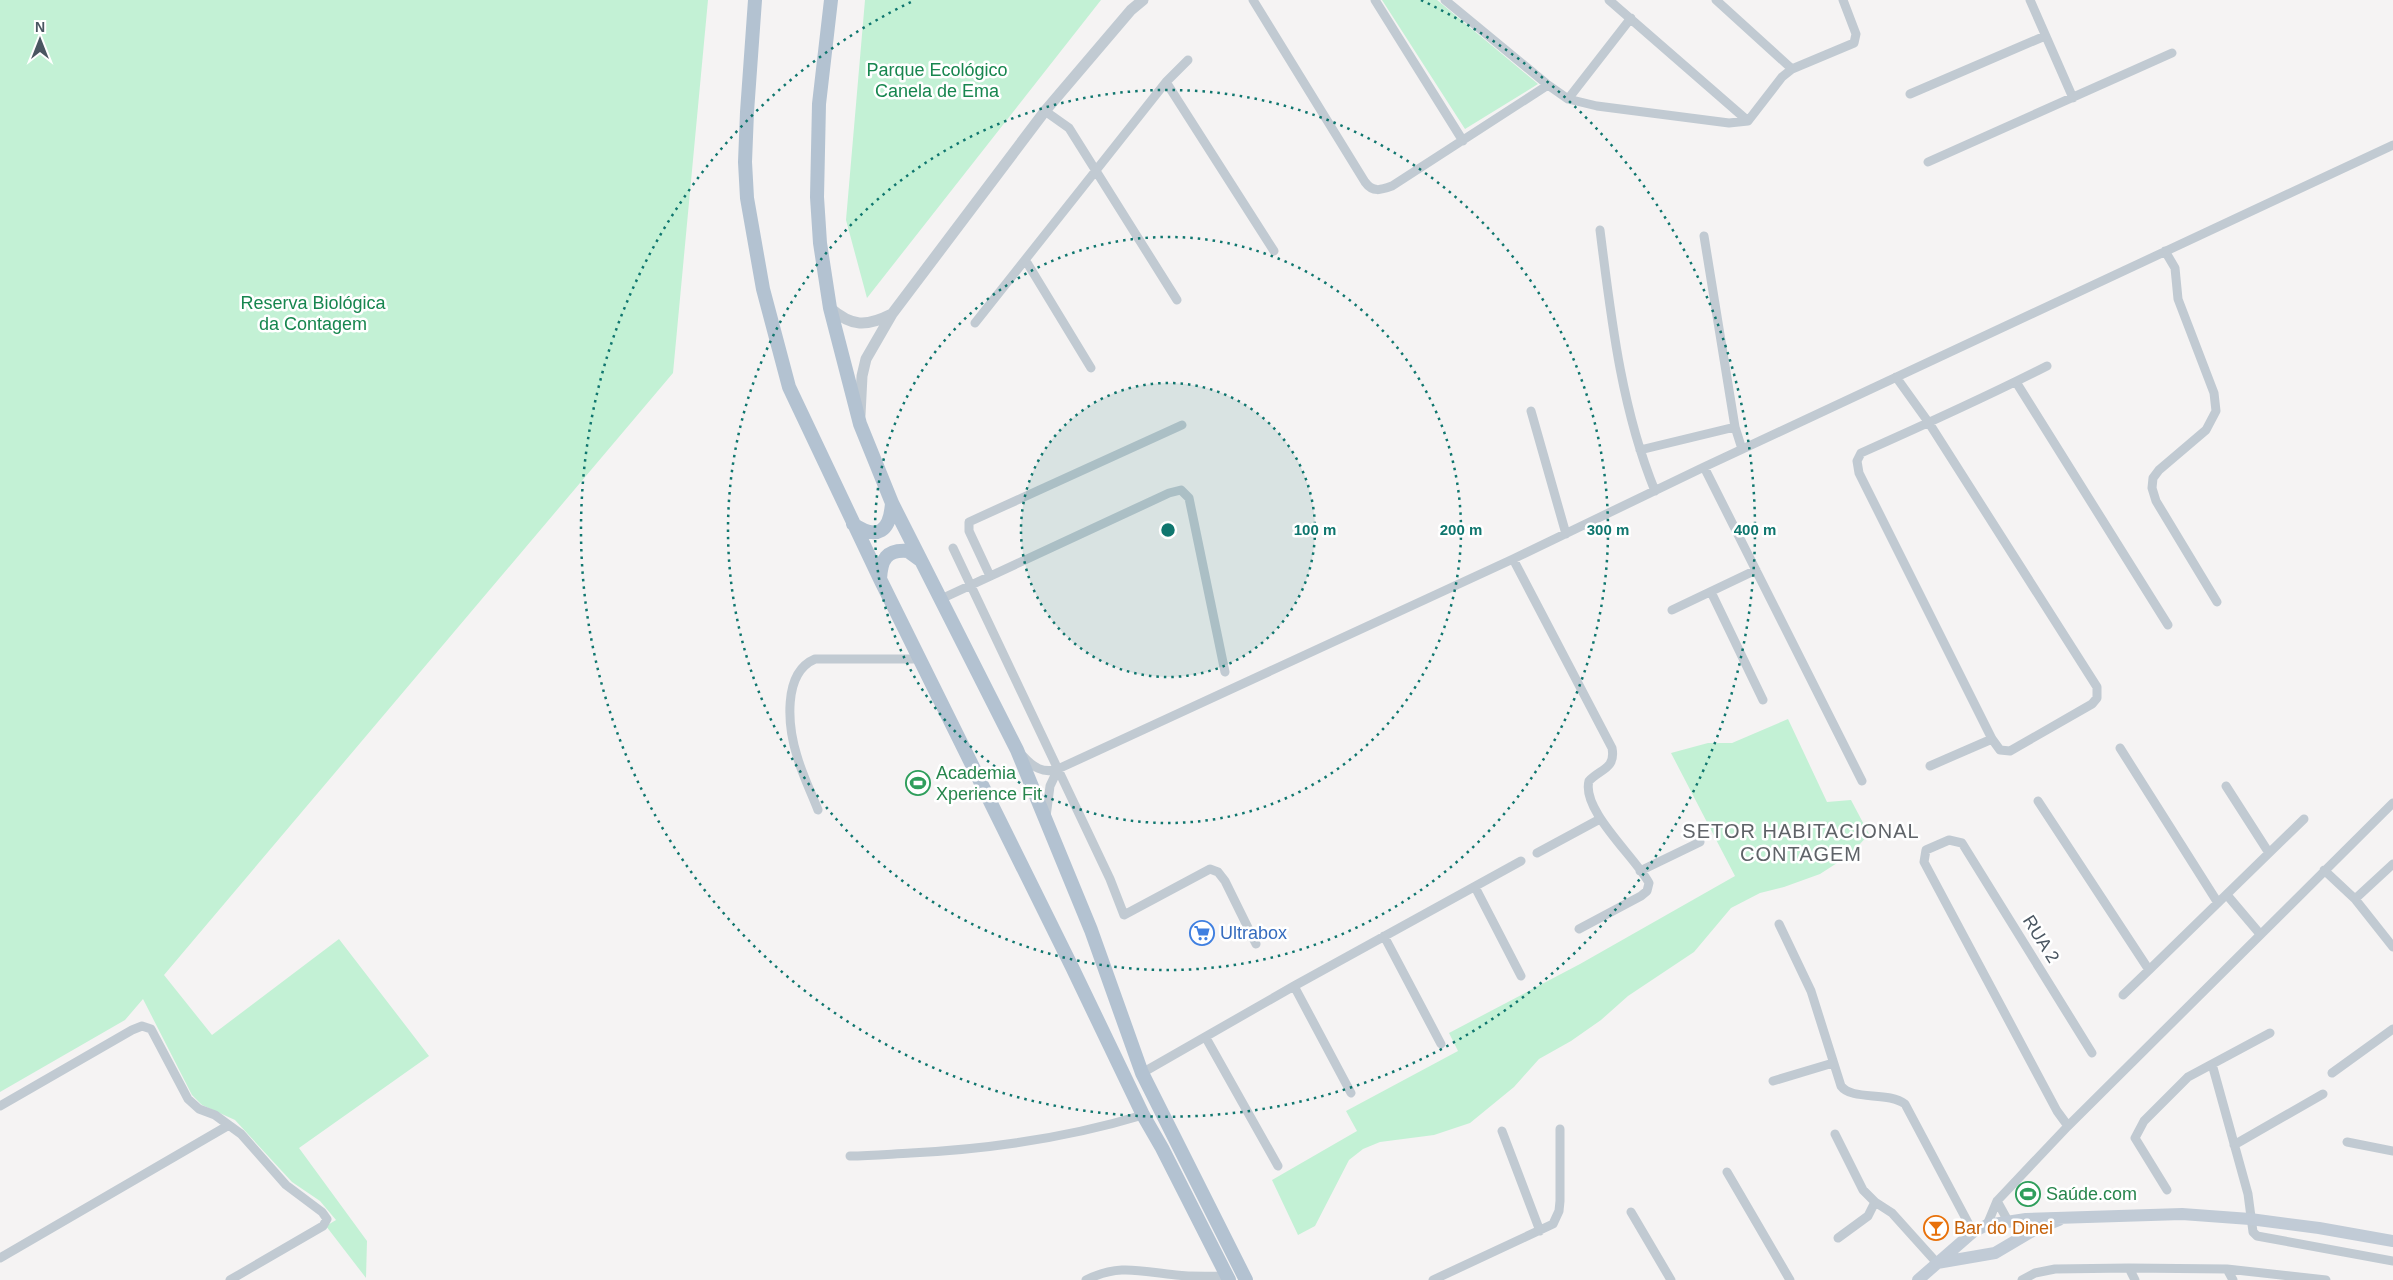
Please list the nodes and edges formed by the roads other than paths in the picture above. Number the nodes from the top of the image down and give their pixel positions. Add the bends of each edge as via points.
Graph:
1 (755, 0) edge
2 (831, 0) edge
3 (1142, 0) edge
4 (1253, 0) edge
5 (1375, 0) edge
6 (1445, 0) edge
7 (1609, 0) edge
8 (1716, 0) edge
9 (1843, 0) edge
10 (2030, 0) edge
11 (1631, 18) junction
12 (2045, 36) junction
13 (2172, 53) dead end
14 (1188, 60) dead end
15 (1792, 69) junction
16 (1166, 82) junction
17 (1548, 85) junction
18 (1910, 94) dead end
19 (2072, 98) junction
20 (1568, 99) junction
21 (1045, 111) junction
22 (1748, 122) junction
23 (1463, 141) junction
24 (2393, 145) edge
25 (1928, 162) dead end
26 (1096, 170) junction
27 (1600, 230) dead end
28 (1704, 236) dead end
29 (1274, 251) dead end
30 (2165, 251) junction
31 (1026, 261) junction
32 (1177, 300) dead end
33 (830, 308) junction
34 (892, 314) junction
35 (975, 323) dead end
36 (2047, 366) dead end
37 (1091, 368) dead end
38 (1896, 377) junction
39 (2016, 382) junction
40 (1532, 411) dead end
41 (1929, 423) junction
42 (860, 424) junction
43 (1182, 426) dead end
44 (1735, 427) junction
45 (1742, 449) junction
46 (1640, 450) junction
47 (1704, 467) junction
48 (1655, 491) junction
49 (892, 503) junction
50 (853, 524) junction
51 (1566, 534) junction
52 (953, 548) dead end
53 (920, 559) junction
54 (1513, 559) junction
55 (1756, 570) junction
56 (990, 576) junction
57 (880, 579) junction
58 (970, 585) junction
59 (1711, 592) junction
60 (941, 599) junction
61 (2217, 602) dead end
62 (1672, 610) dead end
63 (2168, 625) dead end
64 (919, 659) junction
65 (1225, 672) dead end
66 (1763, 700) dead end
67 (1992, 739) junction
68 (2120, 748) dead end
69 (1017, 750) junction
70 (1930, 766) dead end
71 (1058, 769) junction
72 (1862, 781) dead end
73 (2226, 786) dead end
74 (2038, 801) dead end
75 (2393, 803) edge
76 (818, 810) dead end
77 (1046, 817) junction
78 (1600, 818) junction
79 (2304, 819) dead end
80 (1700, 842) dead end
81 (1537, 853) dead end
82 (2269, 853) junction
83 (1521, 861) dead end
84 (2393, 864) edge
85 (2324, 870) junction
86 (1640, 871) junction
87 (1475, 887) junction
88 (2227, 895) junction
89 (2355, 899) junction
90 (2218, 903) junction
91 (1779, 924) dead end
92 (1579, 929) dead end
93 (2260, 934) junction
94 (1384, 936) junction
95 (1256, 944) dead end
96 (2393, 947) edge
97 (2149, 970) junction
98 (1521, 976) dead end
99 (1294, 986) junction
100 (2123, 995) dead end
101 (2393, 1029) edge
102 (2270, 1033) dead end
103 (1206, 1038) junction
104 (1441, 1044) dead end
105 (2092, 1053) dead end
106 (1833, 1063) junction
107 (2212, 1064) junction
108 (1142, 1073) junction
109 (2332, 1074) dead end
110 (1773, 1081) dead end
111 (1351, 1094) dead end
112 (2323, 1094) dead end
113 (0, 1106) edge
114 (1143, 1115) junction
115 (229, 1125) junction
116 (2068, 1126) junction
117 (1560, 1128) dead end
118 (1502, 1131) dead end
119 (1835, 1134) dead end
120 (2346, 1142) dead end
121 (2234, 1145) junction
122 (2393, 1151) edge
123 (850, 1156) dead end
124 (1278, 1166) dead end
125 (1727, 1172) dead end
126 (2167, 1190) dead end
127 (1997, 1201) junction
128 (1875, 1202) junction
129 (1631, 1212) dead end
130 (2066, 1217) junction
131 (2250, 1219) junction
132 (2008, 1221) junction
133 (1987, 1225) junction
134 (1540, 1231) junction
135 (1971, 1234) junction
136 (1838, 1238) dead end
137 (2393, 1241) edge
138 (2014, 1242) junction
139 (1981, 1257) junction
140 (0, 1258) edge
141 (2393, 1261) edge
142 (1937, 1263) junction
143 (2129, 1268) junction
144 (2227, 1269) junction
145 (2037, 1277) edge
146 (1228, 1278) edge
147 (230, 1280) edge
148 (1086, 1280) edge
149 (1246, 1280) edge
150 (1433, 1280) edge
151 (1671, 1280) edge
152 (1790, 1280) edge
153 (1918, 1280) edge
154 (2022, 1280) edge
155 (2136, 1280) edge
156 (2233, 1280) edge
157 (2326, 1280) edge

1 - 50 main road via 745,162 754,247 789,387
2 - 33 main road via 819,104 817,197
3 - 21 street
4 - 23 street via 1370,188 1376,190 1392,186
5 - 23 street
6 - 17 street
7 - 11 street
8 - 15 street
9 - 15 street via 1856,34 1854,43
10 - 12 street
11 - 20 street
11 - 22 street
12 - 18 street
12 - 19 street
13 - 19 street
14 - 16 street
15 - 22 street
16 - 26 street
16 - 29 street
17 - 20 street
17 - 23 street
19 - 25 street
20 - 22 street via 1597,106 1729,123
21 - 26 street via 1069,128
21 - 34 street
24 - 30 street
26 - 31 street
26 - 32 street
27 - 46 street via 1625,394
28 - 44 street
30 - 38 street
30 - 61 street via 2175,268 2178,299 2214,393 2216,411 2206,430 2159,470 2153,478 2152,488 2156,502
31 - 35 street
31 - 37 street
33 - 34 street via 846,320 857,323 875,322
33 - 42 main road
34 - 42 street via 866,359
36 - 39 street
38 - 41 street
38 - 45 street
39 - 41 street
39 - 63 street
40 - 51 street
41 - 67 street via 1861,453 1858,467
41 - 67 street via 2097,686 2098,693 2092,704 2010,751 2000,750
42 - 49 main road
43 - 56 street via 969,522 969,531
44 - 45 street
44 - 46 street
45 - 47 street
46 - 48 street
47 - 48 street
47 - 55 street
48 - 51 street
49 - 50 main road via 890,522 883,530 864,532
49 - 53 main road
50 - 57 main road
51 - 54 street
52 - 58 street
53 - 57 main road via 908,551 888,554 880,565
53 - 60 main road
54 - 71 street
54 - 78 street via 1612,748 1610,766 1593,776 1587,786
55 - 59 street
55 - 72 street
56 - 58 street
56 - 65 street via 1168,493 1181,490 1190,498
57 - 64 main road
58 - 60 street
58 - 71 street
59 - 62 street
59 - 66 street
60 - 69 main road
64 - 76 street via 815,659 806,663 798,673 791,702 792,734 797,757
64 - 114 main road
67 - 70 street
68 - 90 street
69 - 71 street via 1038,769
69 - 77 main road
71 - 77 street via 1050,786
71 - 95 street via 1124,914 1210,869 1218,872 1225,881
73 - 82 street
74 - 97 street
75 - 85 street
77 - 108 main road
78 - 81 street
78 - 86 street
79 - 82 street
80 - 86 street
82 - 88 street
83 - 87 street
84 - 89 street
85 - 89 street
85 - 93 street
86 - 92 street via 1649,883 1647,891
87 - 94 street
87 - 98 street
88 - 90 street
88 - 93 street
89 - 96 street
90 - 97 street
91 - 106 street via 1810,992
93 - 116 street
94 - 99 street
94 - 104 street
97 - 100 street
99 - 103 street
99 - 111 street
101 - 109 street
102 - 107 street
103 - 108 street
103 - 124 street
105 - 116 street, RUA 2 via 1962,843 1949,840 1931,847 1924,855 1924,862
106 - 110 street
106 - 135 street via 1844,1090 1896,1099 1905,1104
107 - 121 street
107 - 126 street via 2181,1082 2136,1133 2135,1138
108 - 149 main road
112 - 121 street
113 - 115 street via 142,1026 151,1029 188,1099 199,1109
114 - 123 street via 1094,1130 1013,1145
114 - 146 main road
115 - 140 street
115 - 147 street via 241,1134 286,1185 327,1219 323,1226
116 - 127 street
117 - 134 street via 1560,1211 1553,1224
118 - 134 street
119 - 128 street via 1863,1190
120 - 122 street
121 - 131 street via 2248,1194
125 - 152 street
127 - 132 street
127 - 133 street
128 - 136 street via 1868,1216
128 - 142 street via 1892,1213
129 - 151 street
130 - 131 main road via 2182,1214
130 - 132 main road
130 - 138 main road
131 - 137 main road
131 - 141 street via 2253,1232 2263,1239
132 - 133 main road
132 - 138 main road via 2014,1230
133 - 135 main road
134 - 150 street
135 - 139 main road via 1970,1250
135 - 142 main road
138 - 139 main road
139 - 142 main road
142 - 153 main road
143 - 144 street
143 - 145 street via 2055,1269
143 - 155 street
144 - 156 street
144 - 157 street
145 - 154 street
146 - 148 street via 1121,1269 1106,1271

